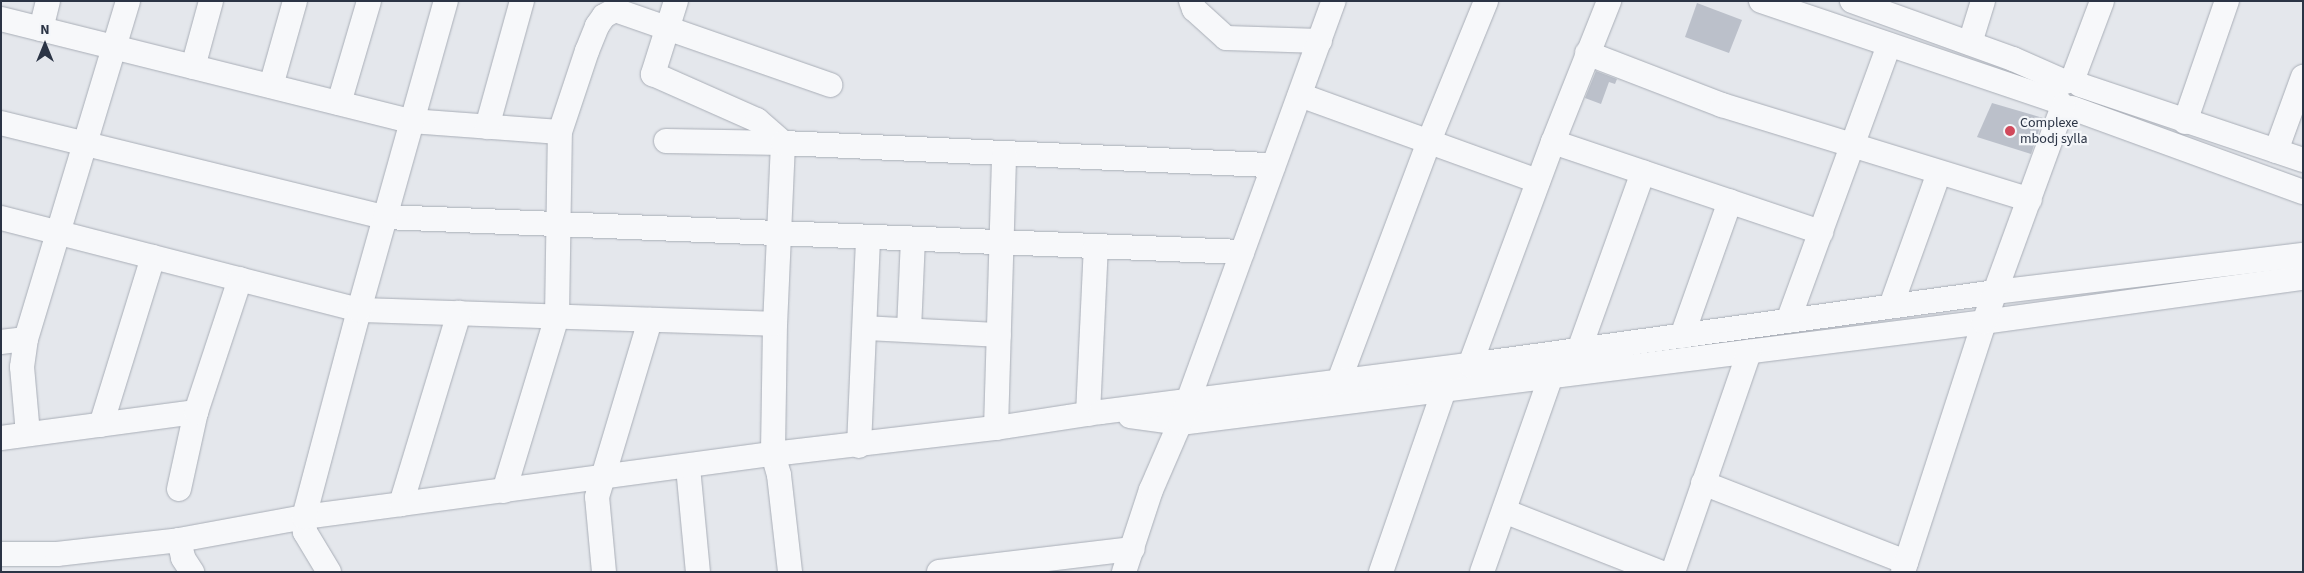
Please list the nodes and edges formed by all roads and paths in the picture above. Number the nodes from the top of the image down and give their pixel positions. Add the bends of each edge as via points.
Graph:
1 (48, 1) edge
2 (128, 1) edge
3 (211, 1) edge
4 (295, 1) edge
5 (369, 1) edge
6 (446, 1) edge
7 (522, 1) edge
8 (676, 1) edge
9 (1191, 1) edge
10 (1334, 1) edge
11 (1486, 1) edge
12 (1609, 1) edge
13 (1761, 1) edge
14 (1852, 1) edge
15 (1983, 1) edge
16 (2102, 1) edge
17 (2227, 1) edge
18 (1878, 10) junction
19 (1, 19) edge
20 (668, 27) junction
21 (42, 29) junction
22 (1862, 37) junction
23 (1320, 41) junction
24 (1970, 43) junction
25 (1889, 45) junction
26 (114, 47) junction
27 (1587, 53) junction
28 (193, 67) junction
29 (2303, 77) edge
30 (830, 85) dead end
31 (271, 86) junction
32 (1300, 94) junction
33 (2069, 94) junction
34 (339, 103) junction
35 (411, 121) junction
36 (2185, 122) junction
37 (1, 123) edge
38 (487, 127) junction
39 (560, 132) junction
40 (666, 141) dead end
41 (1429, 141) junction
42 (1553, 142) junction
43 (783, 143) junction
44 (85, 144) junction
45 (1852, 146) junction
46 (2276, 151) junction
47 (1004, 153) junction
48 (2303, 160) edge
49 (1274, 165) junction
50 (1643, 172) junction
51 (1939, 173) junction
52 (1538, 181) junction
53 (2303, 192) edge
54 (2030, 200) junction
55 (1730, 201) junction
56 (384, 217) junction
57 (1, 218) edge
58 (560, 224) junction
59 (58, 232) junction
60 (1821, 232) junction
61 (779, 233) junction
62 (868, 237) junction
63 (913, 239) junction
64 (1001, 242) junction
65 (1096, 246) junction
66 (1242, 252) junction
67 (2303, 255) edge
68 (153, 257) junction
69 (2303, 278) edge
70 (240, 279) junction
71 (1996, 292) junction
72 (1891, 306) junction
73 (359, 310) junction
74 (459, 313) junction
75 (556, 317) junction
76 (650, 320) junction
77 (1788, 321) junction
78 (1984, 322) junction
79 (775, 324) junction
80 (865, 328) junction
81 (910, 330) junction
82 (999, 335) junction
83 (1682, 336) junction
84 (26, 339) junction
85 (1, 342) edge
86 (1579, 350) junction
87 (1749, 352) junction
88 (1470, 365) junction
89 (1551, 376) junction
90 (1339, 381) junction
91 (1444, 390) junction
92 (1188, 401) junction
93 (196, 412) junction
94 (1095, 413) junction
95 (1180, 423) junction
96 (101, 425) junction
97 (996, 428) junction
98 (28, 434) junction
99 (1, 438) edge
100 (859, 446) junction
101 (773, 454) junction
102 (688, 467) junction
103 (605, 478) junction
104 (1703, 484) junction
105 (179, 489) dead end
106 (504, 491) junction
107 (401, 504) junction
108 (1504, 511) junction
109 (304, 517) junction
110 (179, 540) junction
111 (1133, 549) junction
112 (1, 554) edge
113 (1905, 567) edge
114 (192, 572) edge
115 (329, 572) edge
116 (604, 572) edge
117 (698, 572) edge
118 (790, 572) edge
119 (939, 572) edge
120 (1124, 572) edge
121 (1381, 572) edge
122 (1482, 572) edge
123 (1660, 572) edge
124 (1673, 572) edge

1 - 21 street
2 - 26 street
3 - 28 street
4 - 31 street
5 - 34 street
6 - 35 street
7 - 38 street
8 - 20 street
9 - 23 street via 1194,9 1226,38
10 - 23 street
11 - 41 street
12 - 27 street
13 - 22 street
14 - 18 street
15 - 24 street
16 - 33 street
17 - 36 street
18 - 22 street
18 - 24 street
19 - 21 street
20 - 30 street
20 - 39 street via 615,10 604,16 590,43
20 - 43 street via 653,74 757,120
21 - 26 street
22 - 25 street
23 - 32 street
24 - 33 street
25 - 33 street
25 - 45 street
26 - 28 street
26 - 44 street
27 - 42 street
27 - 45 street via 1722,105
28 - 31 street
29 - 46 street
31 - 34 street
32 - 41 street
32 - 49 street
33 - 36 street
33 - 53 street
33 - 54 street
34 - 35 street
35 - 38 street
35 - 56 street
36 - 46 street
37 - 44 street
38 - 39 street
39 - 58 street
40 - 43 street
41 - 52 street
41 - 90 street
42 - 50 street
42 - 52 street
43 - 47 street
43 - 61 street
44 - 56 street
44 - 59 street
45 - 51 street
45 - 60 street
46 - 48 street
47 - 49 street
47 - 64 street
49 - 66 street
50 - 55 street
50 - 86 street
51 - 54 street
51 - 72 street
52 - 88 street
54 - 71 street
55 - 60 street
55 - 83 street
56 - 58 street
56 - 73 street
57 - 59 street
58 - 61 street
58 - 75 street
59 - 68 street
59 - 84 street
60 - 77 street
61 - 62 street
61 - 79 street
62 - 63 street
62 - 80 street
63 - 64 street
63 - 81 street
64 - 65 street
64 - 82 street
65 - 66 street
65 - 94 street
66 - 92 street
67 - 71 street
68 - 70 street
68 - 96 street
69 - 78 street
70 - 73 street
70 - 93 street
71 - 72 street
71 - 78 street
72 - 77 street
73 - 74 street
73 - 109 street
74 - 75 street
74 - 107 street
75 - 76 street
75 - 106 street
76 - 79 street
76 - 103 street
77 - 83 street
78 - 87 street
78 - 113 street
79 - 101 street
80 - 81 street
80 - 100 street
81 - 82 street
82 - 97 street
83 - 86 street
84 - 85 street
84 - 98 street via 22,367
86 - 88 street
87 - 89 street
87 - 104 street
88 - 90 street
89 - 91 street
89 - 108 street
90 - 92 street
91 - 95 street
91 - 121 street
92 - 94 street
92 - 95 street
93 - 96 street
93 - 105 street
94 - 95 street
94 - 97 street
95 - 111 street via 1152,490
96 - 98 street
97 - 100 street
98 - 99 street
100 - 101 street
101 - 102 street
101 - 118 street via 779,475
102 - 103 street
102 - 117 street
103 - 106 street
103 - 116 street via 597,497
104 - 113 street
104 - 124 street
106 - 107 street
107 - 109 street
108 - 122 street
108 - 123 street
109 - 110 street
109 - 115 street via 305,532
110 - 112 street via 57,554
110 - 114 street via 183,558
111 - 119 street
111 - 120 street

